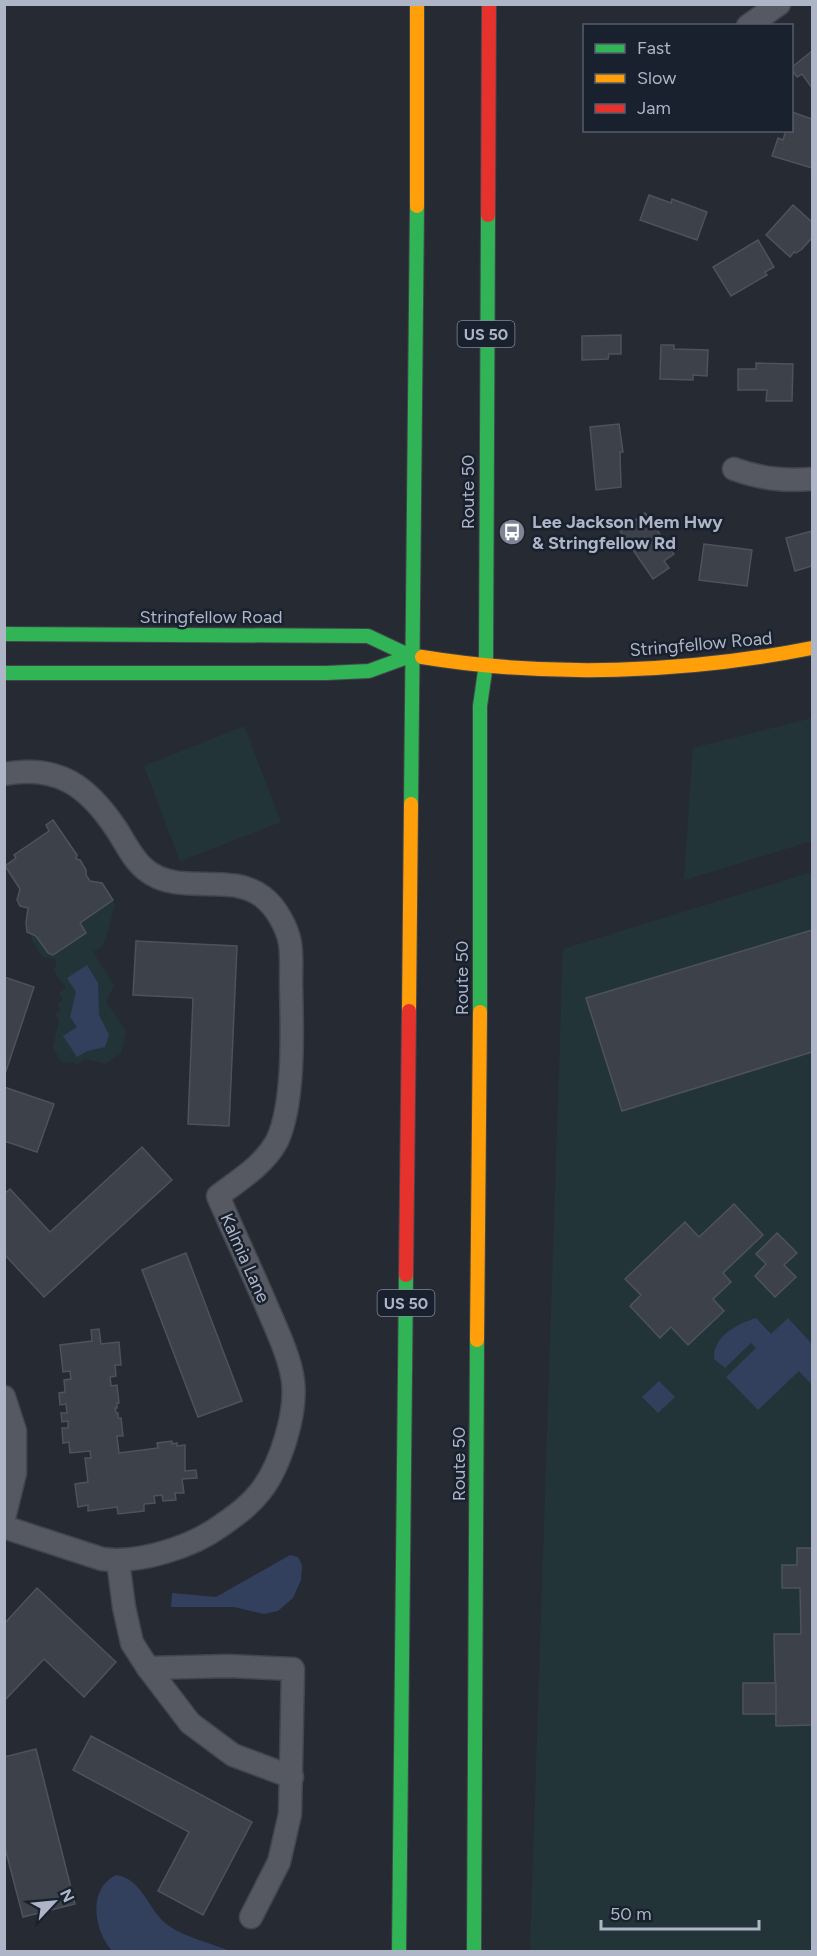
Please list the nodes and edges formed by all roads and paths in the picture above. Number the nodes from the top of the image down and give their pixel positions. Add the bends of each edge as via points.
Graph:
1 (417, 4) edge
2 (489, 4) edge
3 (779, 4) edge
4 (751, 24) edge
5 (734, 470) dead end
6 (813, 479) edge
7 (4, 634) edge
8 (813, 648) edge
9 (412, 655) junction
10 (486, 664) junction
11 (4, 672) edge
12 (4, 774) edge
13 (4, 1397) edge
14 (4, 1518) edge
15 (4, 1527) edge
16 (118, 1561) junction
17 (148, 1668) junction
18 (292, 1777) junction
19 (251, 1917) dead end
20 (399, 1952) edge
21 (474, 1952) edge

1 - 9 main road, US 50
2 - 10 main road, Route 50 / US 50
3 - 4 street
5 - 6 street via 759,478
7 - 9 main road, Stringfellow Road via 368,636
8 - 10 main road, Stringfellow Road via 728,662 655,668
9 - 10 main road, Stringfellow Road
9 - 11 main road, Stringfellow Road via 369,670 326,673
9 - 20 main road, US 50
10 - 21 main road, Route 50 / US 50 via 480,706
12 - 16 street, Kalmia Lane via 37,770 70,782 101,808 147,872 169,881 250,888 275,911 290,944 291,1055 283,1122 277,1140 258,1166 218,1196 280,1337 293,1381 286,1436 272,1473 246,1508 191,1543
13 - 14 street via 15,1431 15,1473
15 - 16 street, Kalmia Lane
16 - 17 street via 132,1643
17 - 18 street via 190,1722 233,1755
17 - 18 street via 293,1669
18 - 19 street via 290,1814 279,1862

